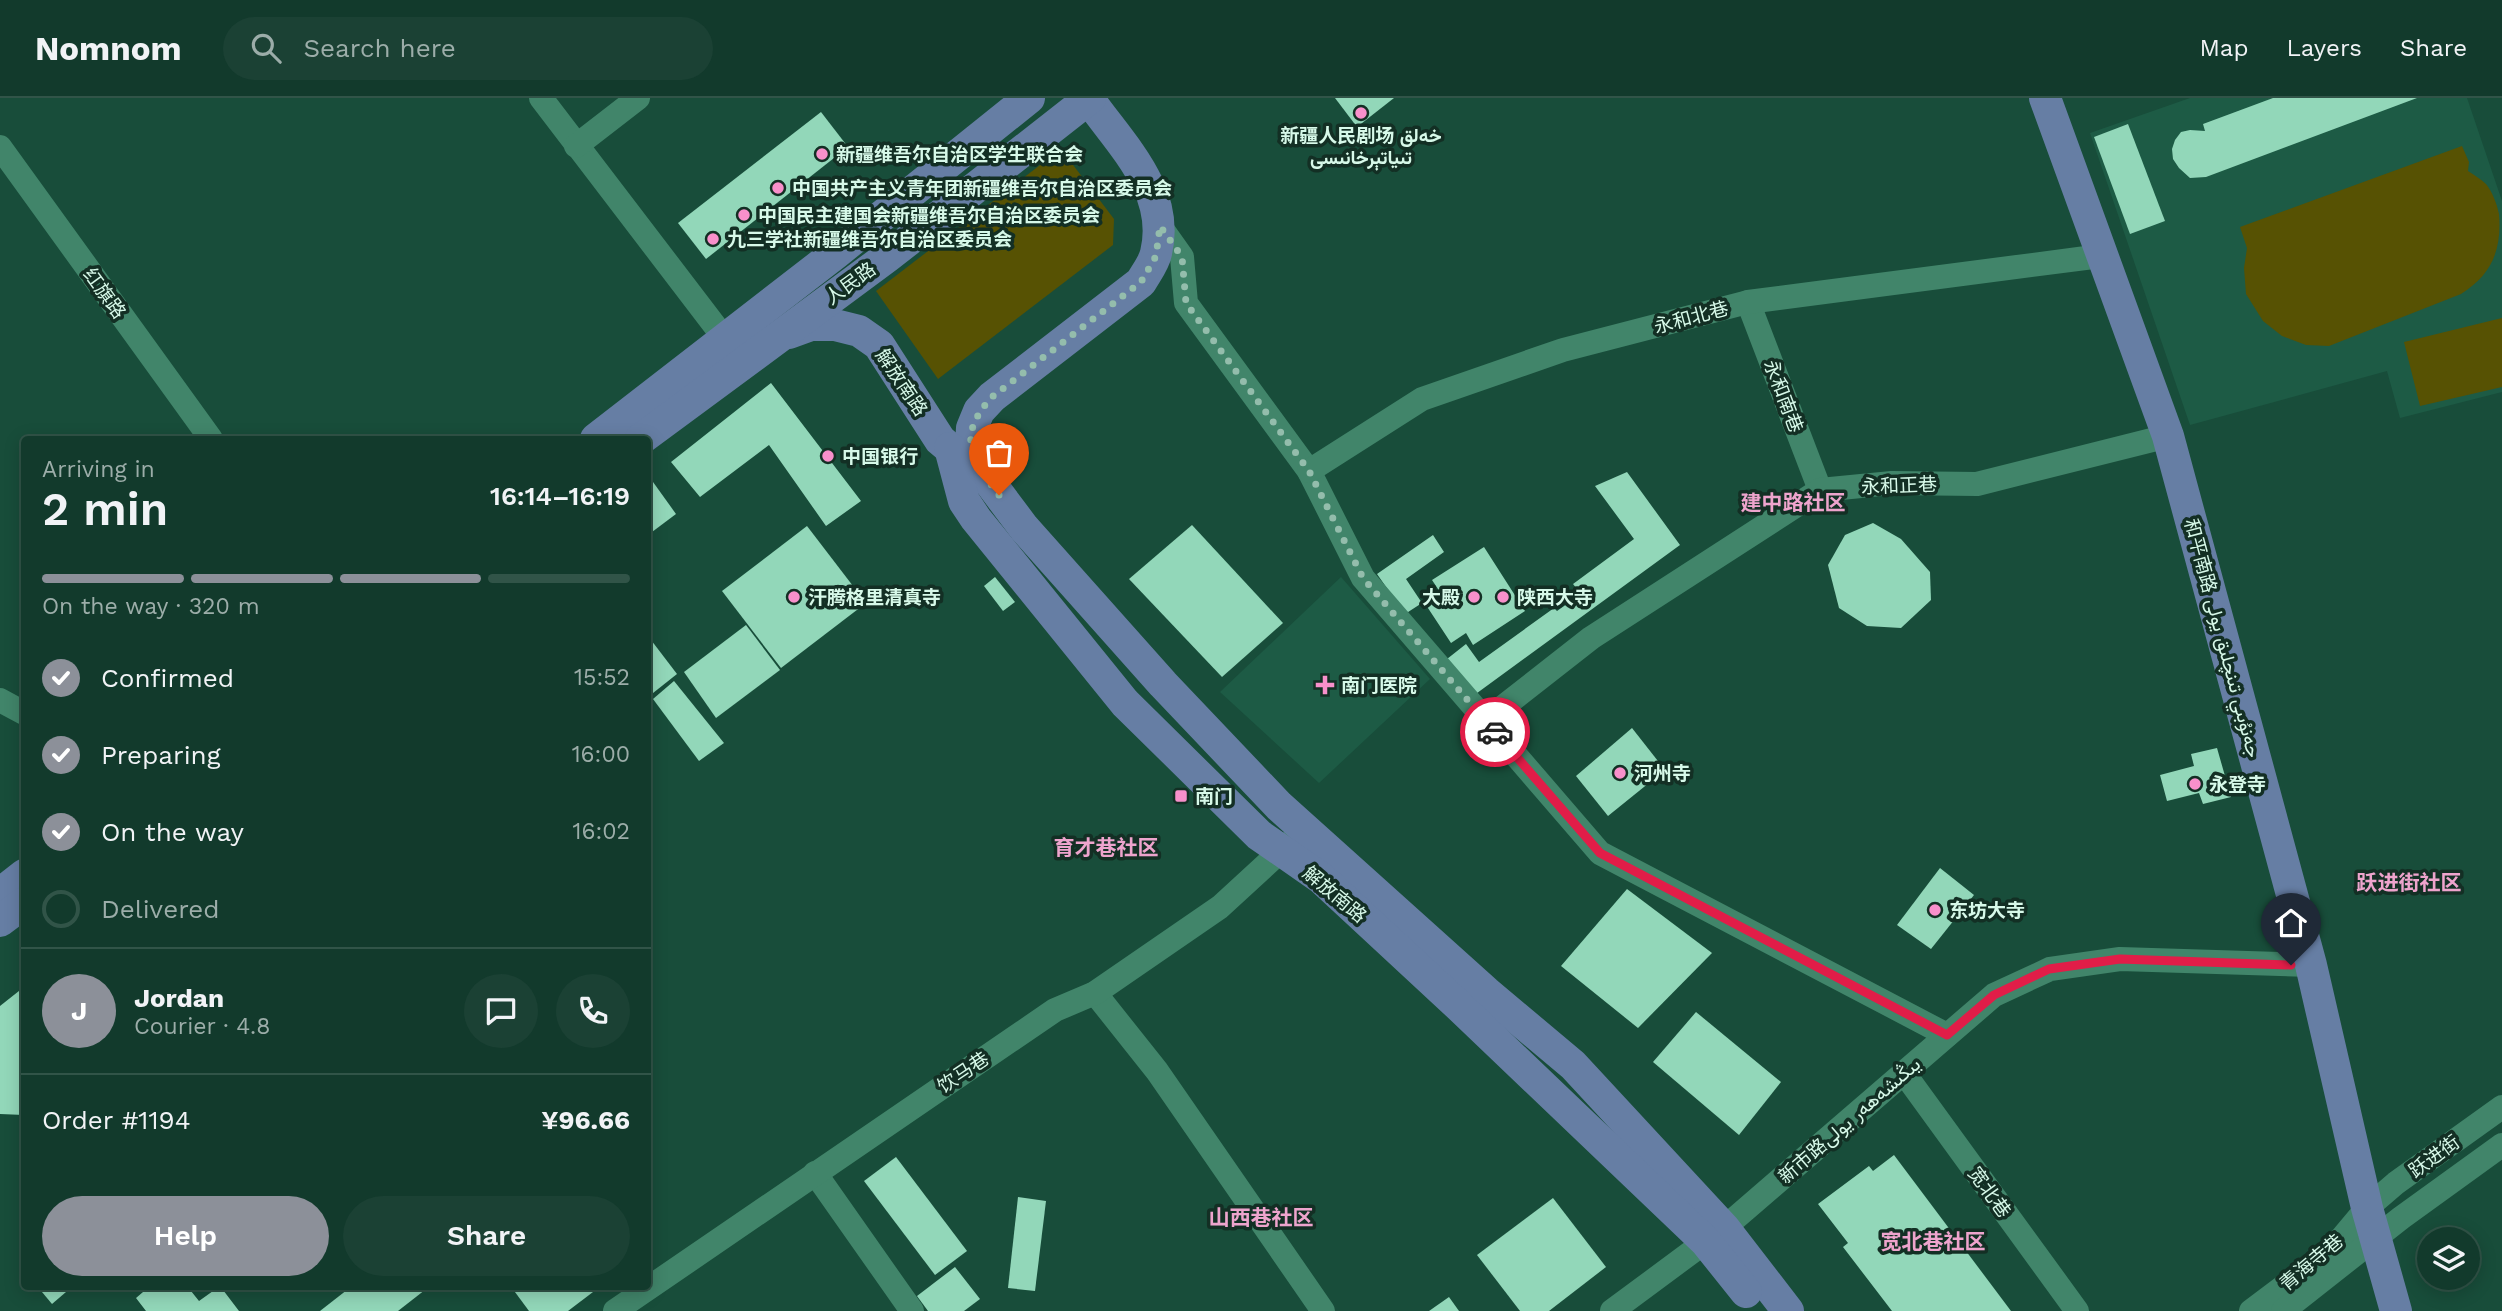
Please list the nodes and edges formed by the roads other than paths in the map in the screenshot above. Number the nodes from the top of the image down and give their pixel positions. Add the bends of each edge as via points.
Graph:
1 (541, 98) edge
2 (638, 98) edge
3 (1029, 98) edge
4 (1089, 98) edge
5 (2045, 98) edge
6 (576, 146) junction
7 (0, 147) edge
8 (1160, 226) junction
9 (2101, 256) junction
10 (1748, 302) junction
11 (725, 339) junction
12 (766, 345) junction
13 (992, 397) junction
14 (209, 436) edge
15 (600, 436) edge
16 (645, 436) edge
17 (2168, 436) junction
18 (950, 448) junction
19 (1309, 471) junction
20 (987, 479) junction
21 (1819, 490) junction
22 (0, 700) edge
23 (21, 711) edge
24 (1485, 721) junction
25 (1305, 829) junction
26 (1281, 851) junction
27 (21, 877) edge
28 (0, 894) edge
29 (21, 905) edge
30 (0, 921) edge
31 (2311, 965) junction
32 (1095, 993) junction
33 (1947, 1035) junction
34 (1904, 1073) junction
35 (2502, 1107) edge
36 (2502, 1145) edge
37 (815, 1173) junction
38 (2371, 1223) junction
39 (1715, 1235) junction
40 (651, 1279) edge
41 (912, 1311) edge
42 (1323, 1311) edge
43 (1612, 1311) edge
44 (1761, 1311) edge
45 (1788, 1311) edge
46 (2077, 1311) edge
47 (2251, 1311) edge
48 (2283, 1311) edge
49 (2396, 1311) edge

1 - 6 street
2 - 6 street
3 - 11 main road, 人民路
4 - 8 main road, 解放南路 via 1147,180
4 - 12 main road, 人民路 via 887,257
5 - 9 main road, 和平南路 جەنۇبىي تىنچلىق يولى
6 - 11 street
7 - 14 street, 红旗路
8 - 13 main road, 解放南路 via 1156,256 1141,282
8 - 19 street via 1182,257 1186,303
9 - 10 street, 永和北巷
9 - 17 main road, 和平南路 جەنۇبىي تىنچلىق يولى
10 - 19 street, 永和北巷 via 1563,350 1422,399
10 - 21 street, 永和南巷
11 - 15 main road, 人民路
12 - 16 main road, 人民路
12 - 18 main road, 解放南路 via 811,325 859,331 879,345 940,440
13 - 18 main road via 966,421
13 - 20 main road, 解放南路 via 972,428 976,464
17 - 21 street, 永和正巷 via 1977,484 1892,483
17 - 31 main road, 和平南路 جەنۇبىي تىنچلىق يولى
18 - 20 main road, 解放南路
18 - 26 main road, 解放南路 via 964,501 976,519 1118,694 1259,835
19 - 24 street via 1363,578
20 - 25 main road, 解放南路 via 1024,528 1163,684
21 - 24 street, 永和正巷 via 1591,638
22 - 23 street
24 - 33 street via 1600,853
25 - 26 street, 饮马巷
25 - 39 main road, 解放南路 via 1573,1065
26 - 32 street, 饮马巷 via 1220,907
26 - 39 main road, 解放南路 via 1321,878
27 - 28 main road
29 - 30 main road
31 - 33 street, 新市路يىڭىشەھەر يولى via 2120,959 2049,969 1994,995
31 - 38 main road, 和平南路 جەنۇبىي تىنچلىق يولى
32 - 37 street, 饮马巷 via 1055,1010
32 - 42 street via 1157,1071
33 - 34 street, 新市路يىڭىشەھەر يولى
34 - 39 street, 新市路يىڭىشەھەر يولى
34 - 46 street, 宽北巷
35 - 38 street, 跃进街 via 2396,1184
36 - 38 street, 跃进街
37 - 40 street, 饮马巷
37 - 41 street
38 - 47 street, 青海寺巷
38 - 48 street, 青海寺巷
38 - 49 main road, 和平南路 جەنۇبىي تىنچلىق يولى
39 - 43 street, 新市路يىڭىشەھەر يولى
39 - 44 main road, 解放南路
39 - 45 main road, 解放南路

